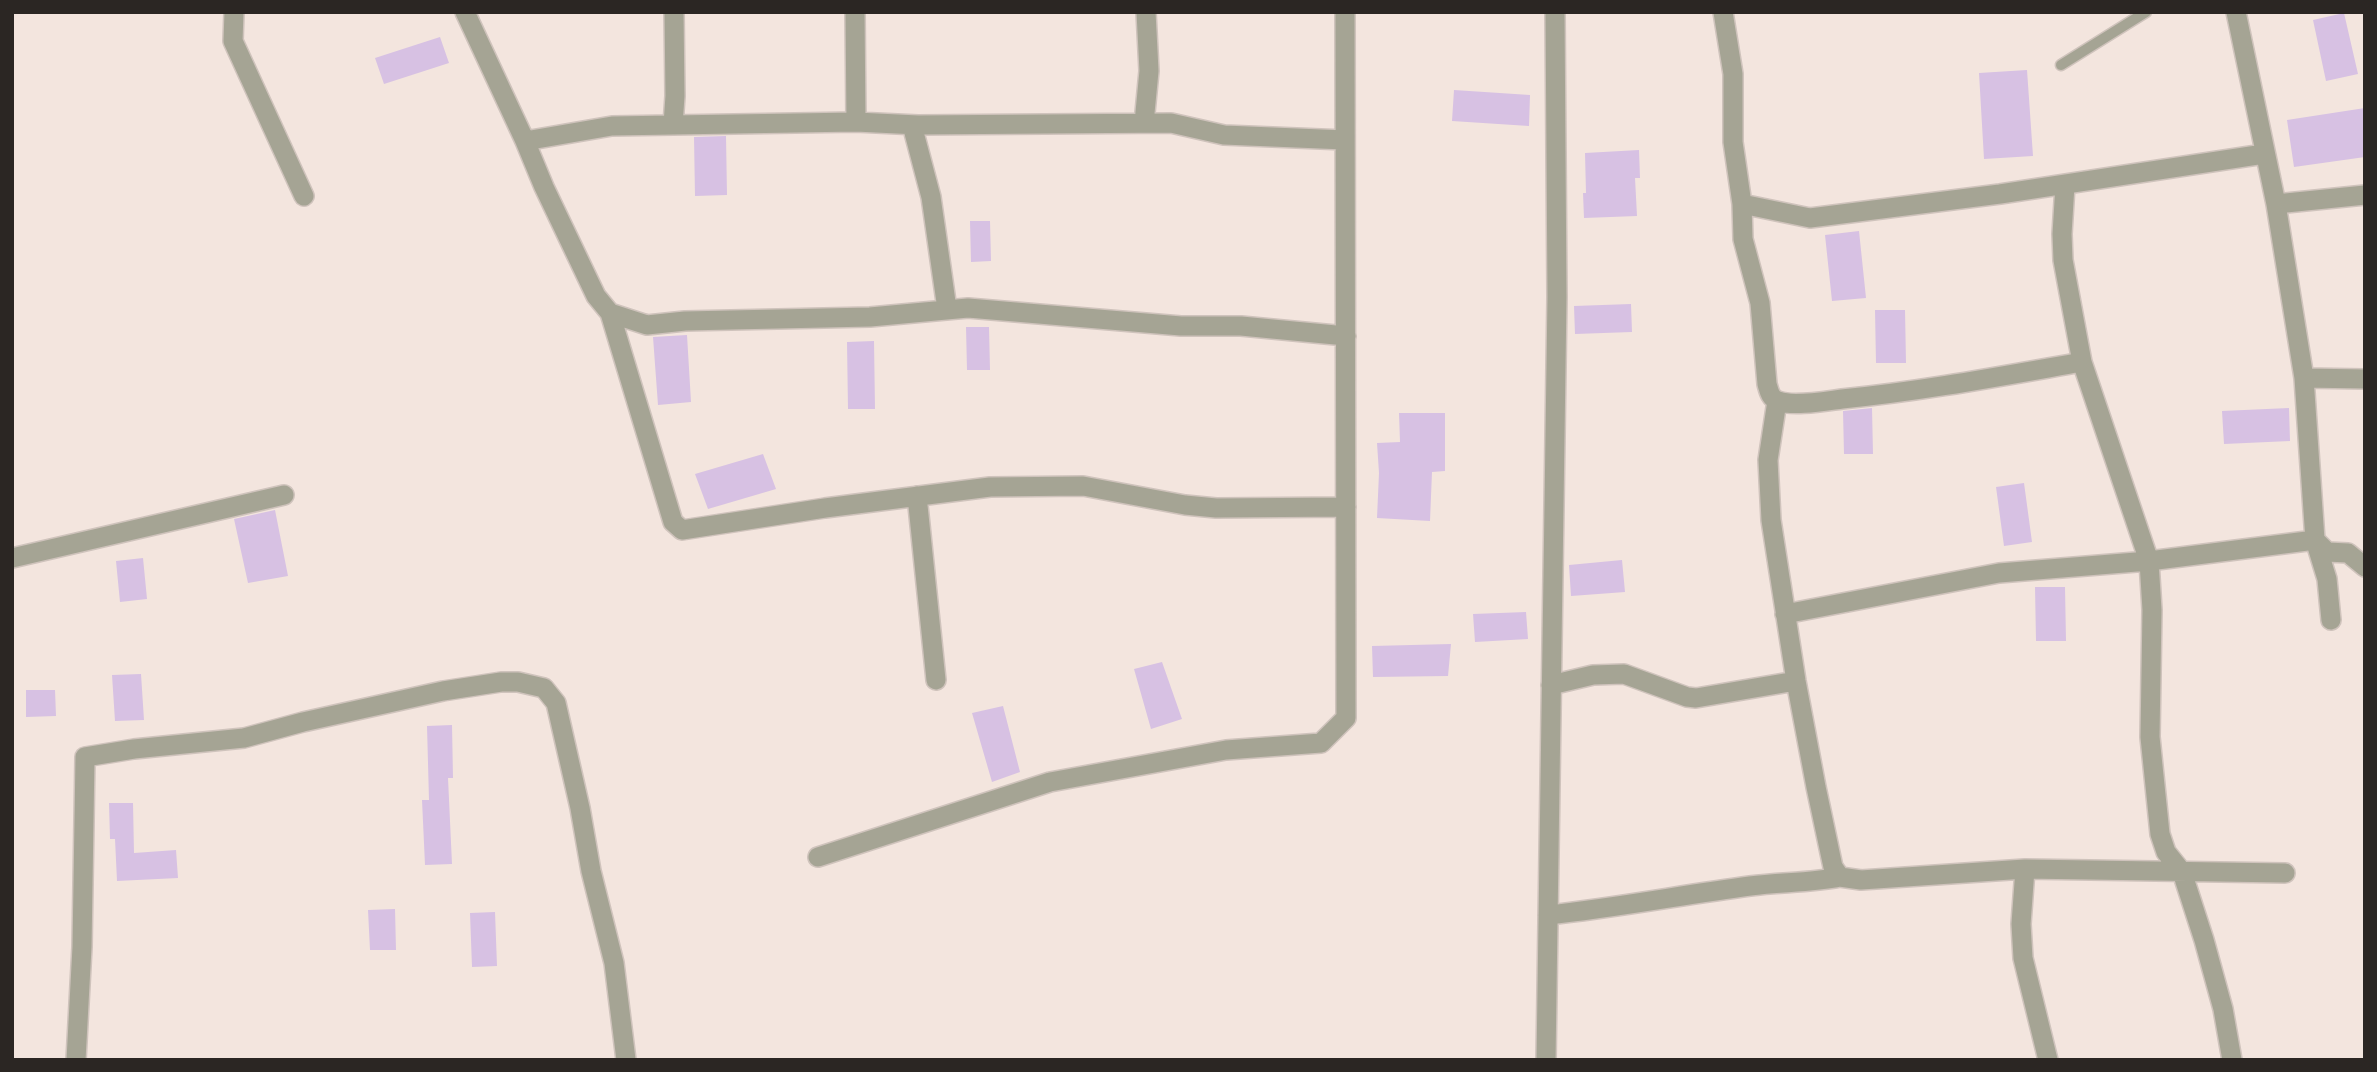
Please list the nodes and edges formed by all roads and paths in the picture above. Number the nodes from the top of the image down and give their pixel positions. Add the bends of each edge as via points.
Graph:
1 (234, 12) edge
2 (465, 12) edge
3 (674, 12) edge
4 (855, 12) edge
5 (1146, 12) edge
6 (1345, 12) edge
7 (1555, 12) edge
8 (1723, 12) edge
9 (2146, 12) edge
10 (2236, 12) edge
11 (2061, 65) dead end
12 (856, 122) junction
13 (1144, 123) junction
14 (673, 125) junction
15 (912, 125) junction
16 (1345, 140) junction
17 (525, 141) junction
18 (2264, 154) junction
19 (2065, 185) junction
20 (2365, 195) edge
21 (304, 196) dead end
22 (1742, 204) junction
23 (2276, 204) junction
24 (947, 309) junction
25 (610, 313) junction
26 (1346, 336) junction
27 (2082, 362) junction
28 (2304, 378) junction
29 (2365, 379) edge
30 (1777, 401) junction
31 (284, 495) dead end
32 (917, 496) junction
33 (1346, 507) junction
34 (2315, 540) junction
35 (12, 558) edge
36 (2149, 561) junction
37 (2365, 567) edge
38 (1785, 614) junction
39 (2331, 620) dead end
40 (936, 680) dead end
41 (1796, 681) junction
42 (1551, 685) junction
43 (818, 857) dead end
44 (2025, 869) junction
45 (2182, 872) junction
46 (2285, 873) dead end
47 (1840, 877) junction
48 (1548, 915) junction
49 (76, 1060) edge
50 (626, 1060) edge
51 (1546, 1060) edge
52 (2048, 1060) edge
53 (2232, 1060) edge

1 - 21 street via 233,41
2 - 17 street
3 - 14 street
4 - 12 street
5 - 13 street via 1149,71
6 - 16 street
7 - 42 street via 1557,297
8 - 22 street via 1733,74 1733,142
9 - 11 lane
10 - 18 street
12 - 14 street
12 - 15 street
13 - 15 street
13 - 16 street via 1171,123 1224,135
14 - 17 street via 612,126
15 - 24 street via 932,197
16 - 26 street
17 - 25 street via 596,296
18 - 19 street
18 - 23 street
19 - 22 street via 1810,218
19 - 27 street via 2063,260
20 - 23 street
22 - 30 street via 1743,239 1760,303 1767,384
23 - 28 street
24 - 25 street via 870,317 647,325
24 - 26 street
25 - 32 street via 673,522 682,530
26 - 33 street
27 - 30 street via 1906,393
27 - 36 street
28 - 29 street
28 - 34 street
30 - 38 street via 1768,460 1771,520
31 - 35 street
32 - 33 street via 990,487 1083,486 1216,508
32 - 40 street
33 - 43 street via 1346,718 1321,743 1226,750 1050,782
34 - 36 street
34 - 37 street via 2327,552 2348,553
34 - 39 street via 2328,579
36 - 38 street via 1999,573
36 - 45 street via 2150,737 2160,834 2166,852
38 - 41 street
41 - 42 street via 1696,698 1624,674 1593,675
41 - 47 street via 1830,859
42 - 48 street
44 - 45 street
44 - 47 street via 1861,880
44 - 52 street via 2023,958
45 - 46 street
45 - 53 street via 2223,1009
47 - 48 street
48 - 51 street
49 - 50 street via 85,757 244,738 443,691 501,682 544,688 556,703 614,963

